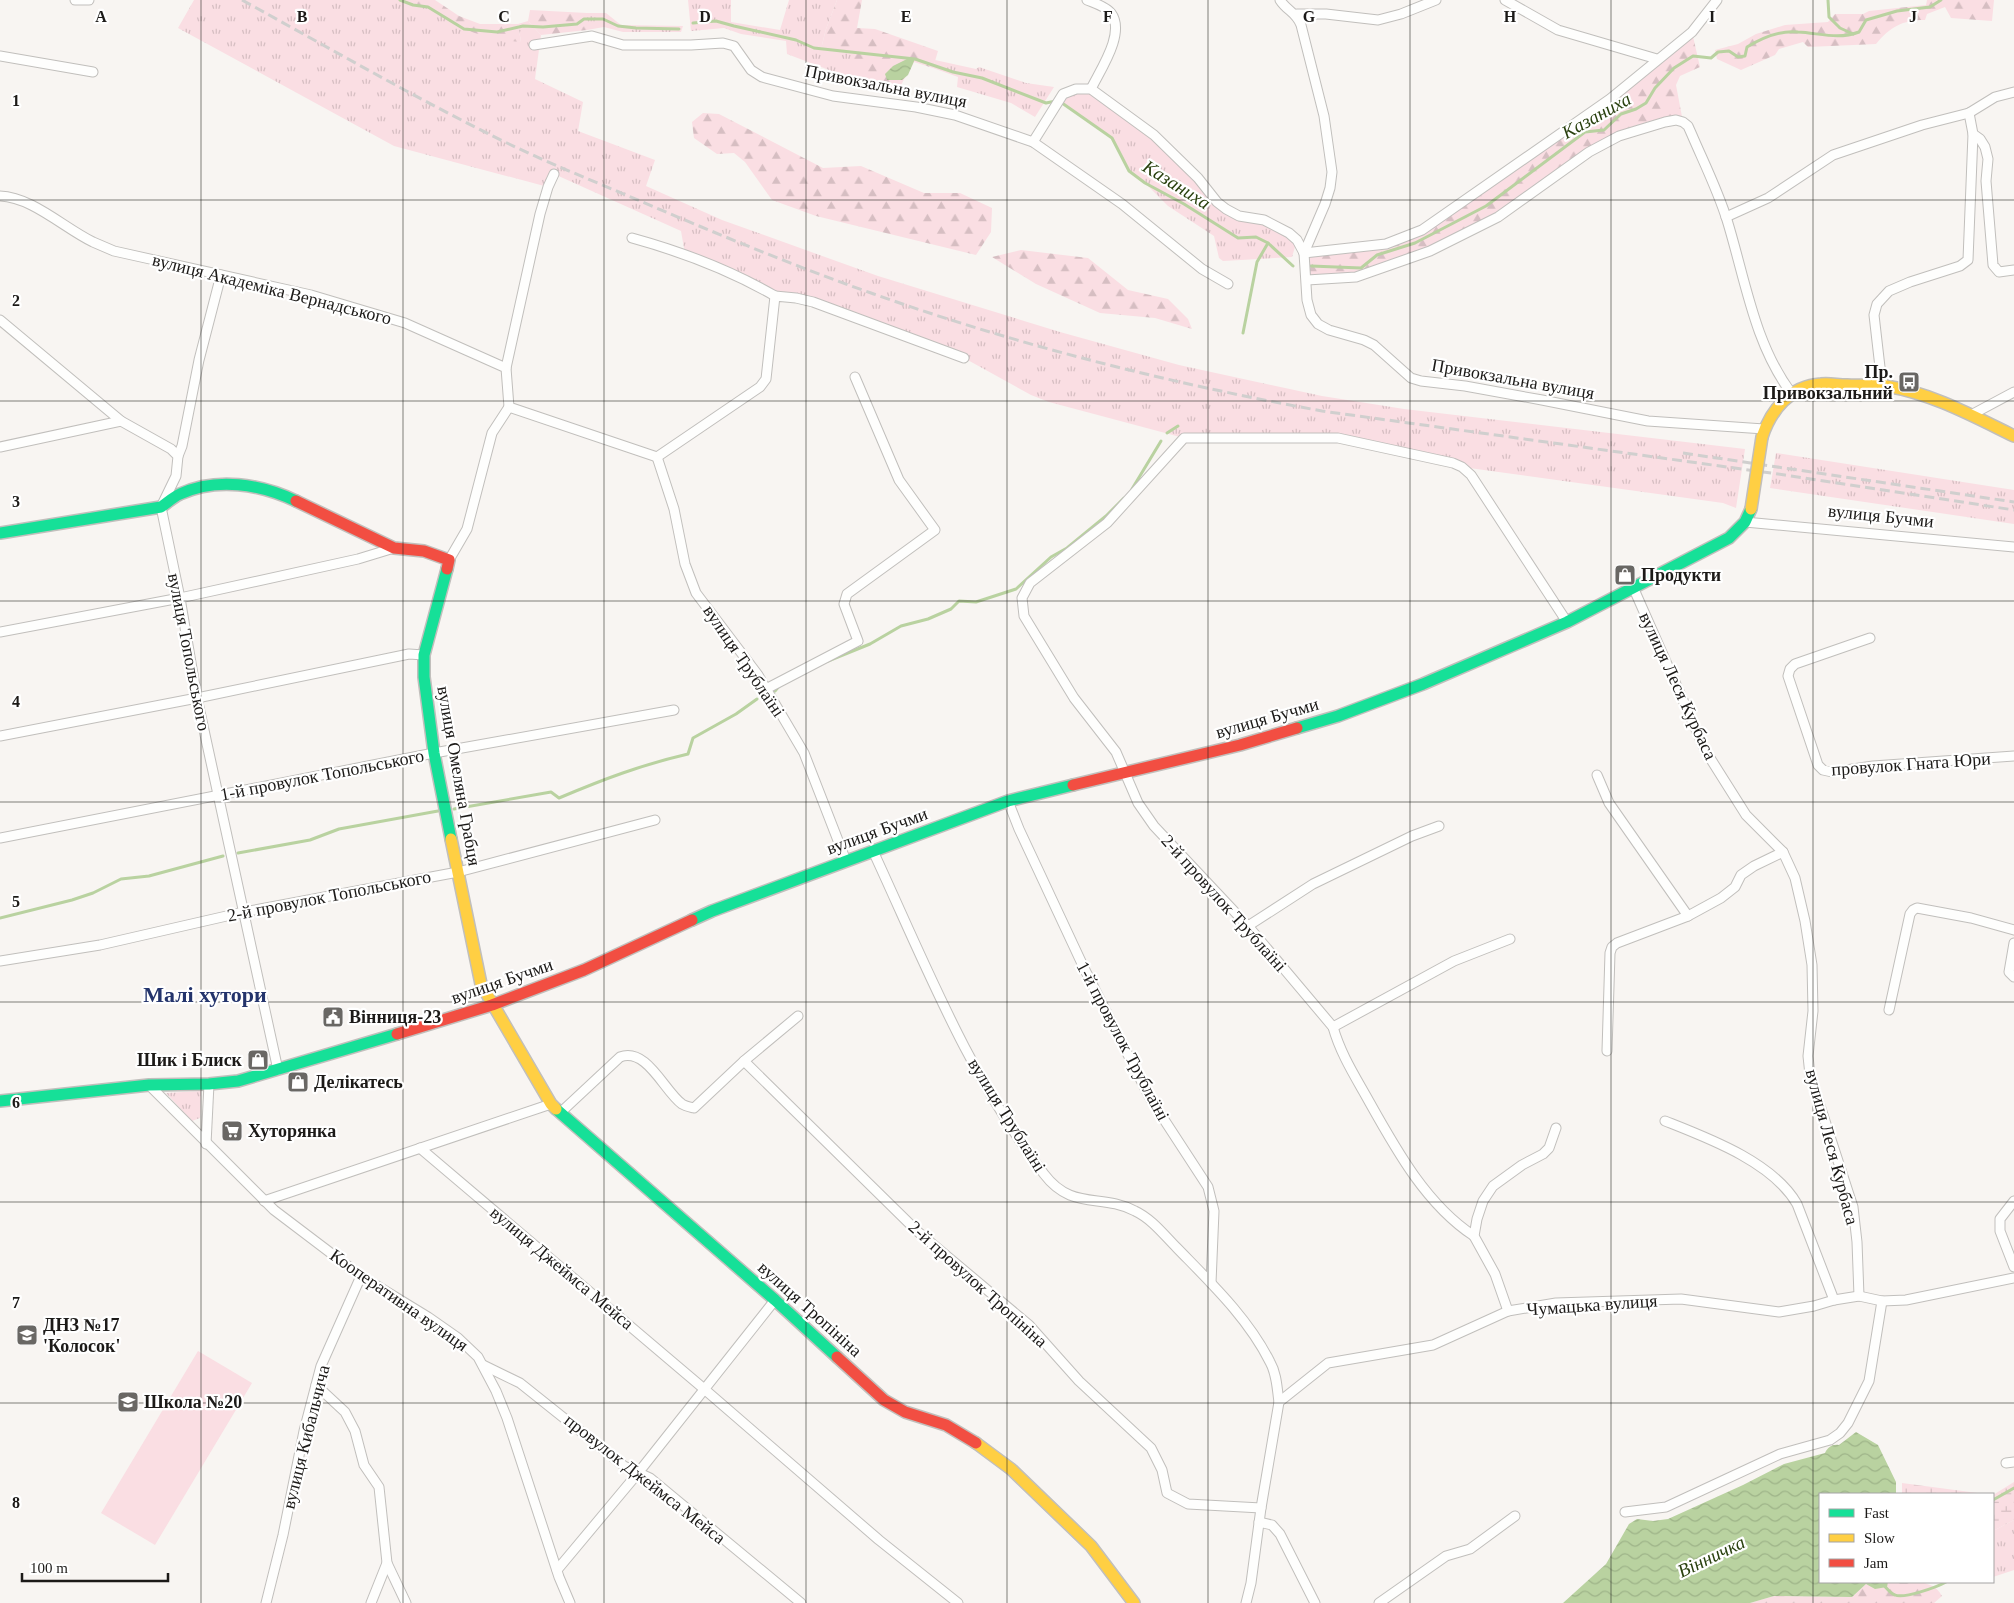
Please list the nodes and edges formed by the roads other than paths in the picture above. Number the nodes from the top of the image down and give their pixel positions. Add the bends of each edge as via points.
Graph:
1 (75, 0) edge
2 (89, 0) edge
3 (1087, 0) edge
4 (1280, 0) edge
5 (1436, 0) edge
6 (1505, 0) edge
7 (1717, 0) edge
8 (1297, 14) junction
9 (534, 45) dead end
10 (0, 56) edge
11 (1657, 59) junction
12 (92, 72) dead end
13 (1090, 89) junction
14 (2014, 92) edge
15 (1968, 113) junction
16 (1973, 134) junction
17 (1033, 142) junction
18 (554, 174) dead end
19 (0, 196) edge
20 (1726, 217) junction
21 (632, 238) dead end
22 (1304, 252) junction
23 (2014, 270) edge
24 (221, 275) junction
25 (1307, 280) junction
26 (1228, 284) dead end
27 (775, 296) junction
28 (0, 320) edge
29 (964, 358) dead end
30 (506, 368) junction
31 (855, 377) dead end
32 (1884, 386) junction
33 (2014, 392) edge
34 (1792, 394) junction
35 (509, 407) junction
36 (1971, 415) junction
37 (121, 421) junction
38 (1763, 433) junction
39 (2014, 436) edge
40 (0, 447) edge
41 (178, 456) junction
42 (657, 457) junction
43 (161, 507) junction
44 (1745, 522) junction
45 (0, 533) edge
46 (2014, 547) edge
47 (394, 548) junction
48 (449, 560) junction
49 (1633, 588) junction
50 (180, 598) junction
51 (1568, 622) junction
52 (0, 632) edge
53 (1870, 638) dead end
54 (424, 655) junction
55 (766, 689) junction
56 (197, 698) junction
57 (674, 710) dead end
58 (0, 736) edge
59 (434, 753) junction
60 (2014, 756) edge
61 (1125, 773) junction
62 (1597, 775) dead end
63 (217, 796) junction
64 (1008, 801) junction
65 (655, 820) dead end
66 (1438, 826) dead end
67 (0, 838) edge
68 (873, 851) junction
69 (1783, 852) junction
70 (846, 861) junction
71 (458, 872) junction
72 (244, 912) junction
73 (1688, 916) junction
74 (1248, 926) junction
75 (2014, 930) edge
76 (1510, 939) dead end
77 (2014, 943) edge
78 (0, 961) edge
79 (2014, 977) edge
80 (492, 1005) junction
81 (1889, 1010) dead end
82 (798, 1016) dead end
83 (1333, 1027) junction
84 (1607, 1051) dead end
85 (744, 1061) junction
86 (278, 1070) junction
87 (209, 1084) junction
88 (149, 1085) junction
89 (0, 1101) edge
90 (551, 1104) junction
91 (560, 1113) junction
92 (1665, 1121) dead end
93 (1556, 1128) dead end
94 (206, 1144) junction
95 (420, 1148) junction
96 (264, 1201) junction
97 (2014, 1201) edge
98 (1474, 1236) junction
99 (2014, 1267) edge
100 (361, 1276) junction
101 (2014, 1278) edge
102 (1211, 1284) junction
103 (1859, 1296) junction
104 (775, 1300) junction
105 (1834, 1300) junction
106 (1882, 1301) junction
107 (1508, 1311) junction
108 (483, 1365) junction
109 (316, 1385) junction
110 (704, 1388) junction
111 (1279, 1402) junction
112 (638, 1473) junction
113 (1261, 1508) junction
114 (1625, 1512) dead end
115 (1514, 1516) dead end
116 (1259, 1522) junction
117 (387, 1563) junction
118 (557, 1570) junction
119 (266, 1603) edge
120 (371, 1603) edge
121 (406, 1603) edge
122 (570, 1603) edge
123 (801, 1603) edge
124 (958, 1603) edge
125 (1134, 1603) edge
126 (1246, 1603) edge
127 (1315, 1603) edge
128 (1379, 1603) edge

1 - 2 street
3 - 13 street via 1111,13 1116,27 1113,45
4 - 8 street
5 - 8 street via 1378,20
6 - 11 street via 1558,30
7 - 11 street via 1692,32
8 - 22 street via 1318,88 1332,172 1325,204
9 - 17 street, Привокзальна вулиця via 592,36 623,45 722,42 734,46 751,70 762,77 833,96 955,115
10 - 12 street
11 - 22 street via 1610,99 1422,230 1386,244
13 - 17 street via 1076,89 1063,94
13 - 22 street via 1154,135 1226,210 1278,226 1297,240
14 - 15 street via 1994,97
15 - 16 street
15 - 20 street via 1834,155 1768,198
16 - 23 street via 1985,147 1988,159 1986,181 1993,265 1999,272
16 - 32 street via 1968,260 1960,266 1889,291 1877,304 1874,315
17 - 26 street, Привокзальна вулиця via 1122,204 1202,270
18 - 30 street via 540,214
19 - 24 street, вулиця Академіка Вернадського via 27,203 93,242 114,250
20 - 25 street via 1688,126 1683,122 1665,122 1619,136 1589,152 1498,217 1430,252 1356,277
20 - 34 street via 1762,338 1776,371
21 - 27 street via 726,270
22 - 25 street, Привокзальна вулиця
24 - 30 street, вулиця Академіка Вернадського via 405,323
24 - 41 street
25 - 38 street, Привокзальна вулиця via 1307,300 1311,315 1318,324 1374,345 1411,378 1648,421
27 - 29 street via 813,302
27 - 42 street via 766,379 760,387
28 - 37 street
30 - 35 street
31 - 55 street via 900,480 935,530 846,594 844,604 858,641
32 - 34 street via 1819,384
32 - 36 street
33 - 36 street
34 - 38 street via 1776,408
35 - 42 street
35 - 48 street via 492,433 467,528
36 - 39 street
37 - 40 street
37 - 41 street
38 - 44 street, вулиця Бучми, bridge
41 - 43 street via 176,476
42 - 55 street, вулиця Трублаїні via 674,509 685,564 696,593
43 - 45 street
43 - 47 street via 179,494 204,486 240,484 277,492
43 - 50 street, вулиця Топольського
44 - 46 street, вулиця Бучми
44 - 49 street, вулиця Бучми via 1729,538
47 - 48 street via 424,551
47 - 50 street via 358,559
48 - 54 street, вулиця Омеляна Грабця
49 - 51 street, вулиця Бучми
49 - 69 street, вулиця Леся Курбаса via 1705,750 1746,815
50 - 52 street
50 - 56 street, вулиця Топольського
51 - 61 street, вулиця Бучми via 1424,684 1338,716 1240,745
51 - 61 street, 2-й провулок Трублаїні via 1471,475 1462,467 1338,438 1184,438 1107,523 1030,583 1022,598 1024,616 1074,698 1116,752
53 - 60 street, провулок Гната Юри via 1795,664 1790,669 1788,676 1818,765 1823,770 1832,772
54 - 56 street via 409,654
54 - 59 street, вулиця Омеляна Грабця
55 - 70 street, вулиця Трублаїні via 804,753
56 - 58 street
56 - 63 street, вулиця Топольського
57 - 59 street, 1-й провулок Топольського
59 - 63 street, 1-й провулок Топольського
59 - 71 street, вулиця Омеляна Грабця
61 - 64 street, вулиця Бучми
61 - 74 street, 2-й провулок Трублаїні via 1138,803 1154,826
62 - 73 street via 1609,804
63 - 67 street, 1-й провулок Топольського
63 - 72 street, вулиця Топольського
64 - 68 street, вулиця Бучми
64 - 102 street, 1-й провулок Трублаїні via 1084,968 1150,1098 1208,1187 1214,1211
65 - 71 street, 2-й провулок Топольського
66 - 74 street via 1314,884
68 - 70 street, вулиця Бучми
68 - 102 street, вулиця Трублаїні via 960,1041 1006,1122 1044,1176 1058,1190 1077,1199 1120,1205 1147,1217
69 - 73 street via 1748,870 1721,898
69 - 103 street, вулиця Леся Курбаса via 1796,878 1806,921 1812,966 1810,1075 1853,1207
70 - 80 street, вулиця Бучми via 712,911 584,970
71 - 72 street, 2-й провулок Топольського
71 - 80 street, вулиця Омеляна Грабця via 481,984
72 - 78 street, 2-й провулок Топольського via 100,945
72 - 86 street, вулиця Топольського
73 - 84 street via 1612,947
74 - 83 street, 2-й провулок Трублаїні
75 - 81 street via 1971,918 1917,908 1913,910
76 - 83 street via 1454,961
77 - 79 street via 2009,972
80 - 86 street, вулиця Бучми
80 - 90 street, вулиця Тропініна
82 - 85 street
83 - 98 street, 2-й провулок Трублаїні via 1338,1046 1399,1152 1424,1188 1457,1225
85 - 91 street via 694,1108 682,1104 644,1062 628,1054 620,1057
85 - 113 street, 2-й провулок Тропініна via 917,1231 1029,1325 1079,1381 1151,1448 1162,1470 1167,1493 1188,1504
86 - 87 street, вулиця Бучми via 238,1081
87 - 88 street, вулиця Бучми
87 - 94 street
88 - 89 street, вулиця Бучми
88 - 94 street, Кооперативна вулиця
90 - 91 street, вулиця Тропініна
90 - 95 street
91 - 104 street, вулиця Тропініна
92 - 105 street via 1723,1145 1753,1162 1790,1192 1798,1204
93 - 98 street via 1549,1148 1543,1154 1492,1186 1483,1201
94 - 96 street, Кооперативна вулиця
95 - 96 street
95 - 110 street, вулиця Джеймса Мейса
96 - 100 street, Кооперативна вулиця
97 - 99 street via 2000,1219 2000,1231
98 - 107 street via 1494,1274
100 - 108 street, Кооперативна вулиця via 458,1338
100 - 109 street, вулиця Кибальчича via 321,1366
101 - 106 street, Чумацька вулиця via 1906,1300
102 - 111 street, вулиця Трублаїні via 1244,1322 1272,1364
103 - 105 street, Чумацька вулиця
103 - 106 street, Чумацька вулиця
104 - 110 street
104 - 125 street, вулиця Тропініна via 884,1400 905,1412 946,1425 1011,1469 1090,1546
105 - 107 street, Чумацька вулиця via 1779,1312 1681,1299 1556,1303
106 - 114 street via 1869,1381 1840,1434 1830,1440 1780,1454 1666,1507
107 - 111 street, Чумацька вулиця via 1433,1345 1328,1363
108 - 112 street, провулок Джеймса Мейса via 520,1383 624,1466
108 - 118 street, Кооперативна вулиця via 508,1418
109 - 117 street via 345,1412 355,1431 364,1466 379,1487
109 - 119 street, вулиця Кибальчича
110 - 112 street
110 - 124 street, вулиця Джеймса Мейса via 879,1540
111 - 113 street
112 - 118 street
112 - 123 street, провулок Джеймса Мейса via 650,1478
113 - 116 street
115 - 128 street via 1470,1549 1446,1556
116 - 126 street via 1252,1583
116 - 127 street via 1272,1525 1280,1534
117 - 120 street
117 - 121 street
118 - 122 street, Кооперативна вулиця

